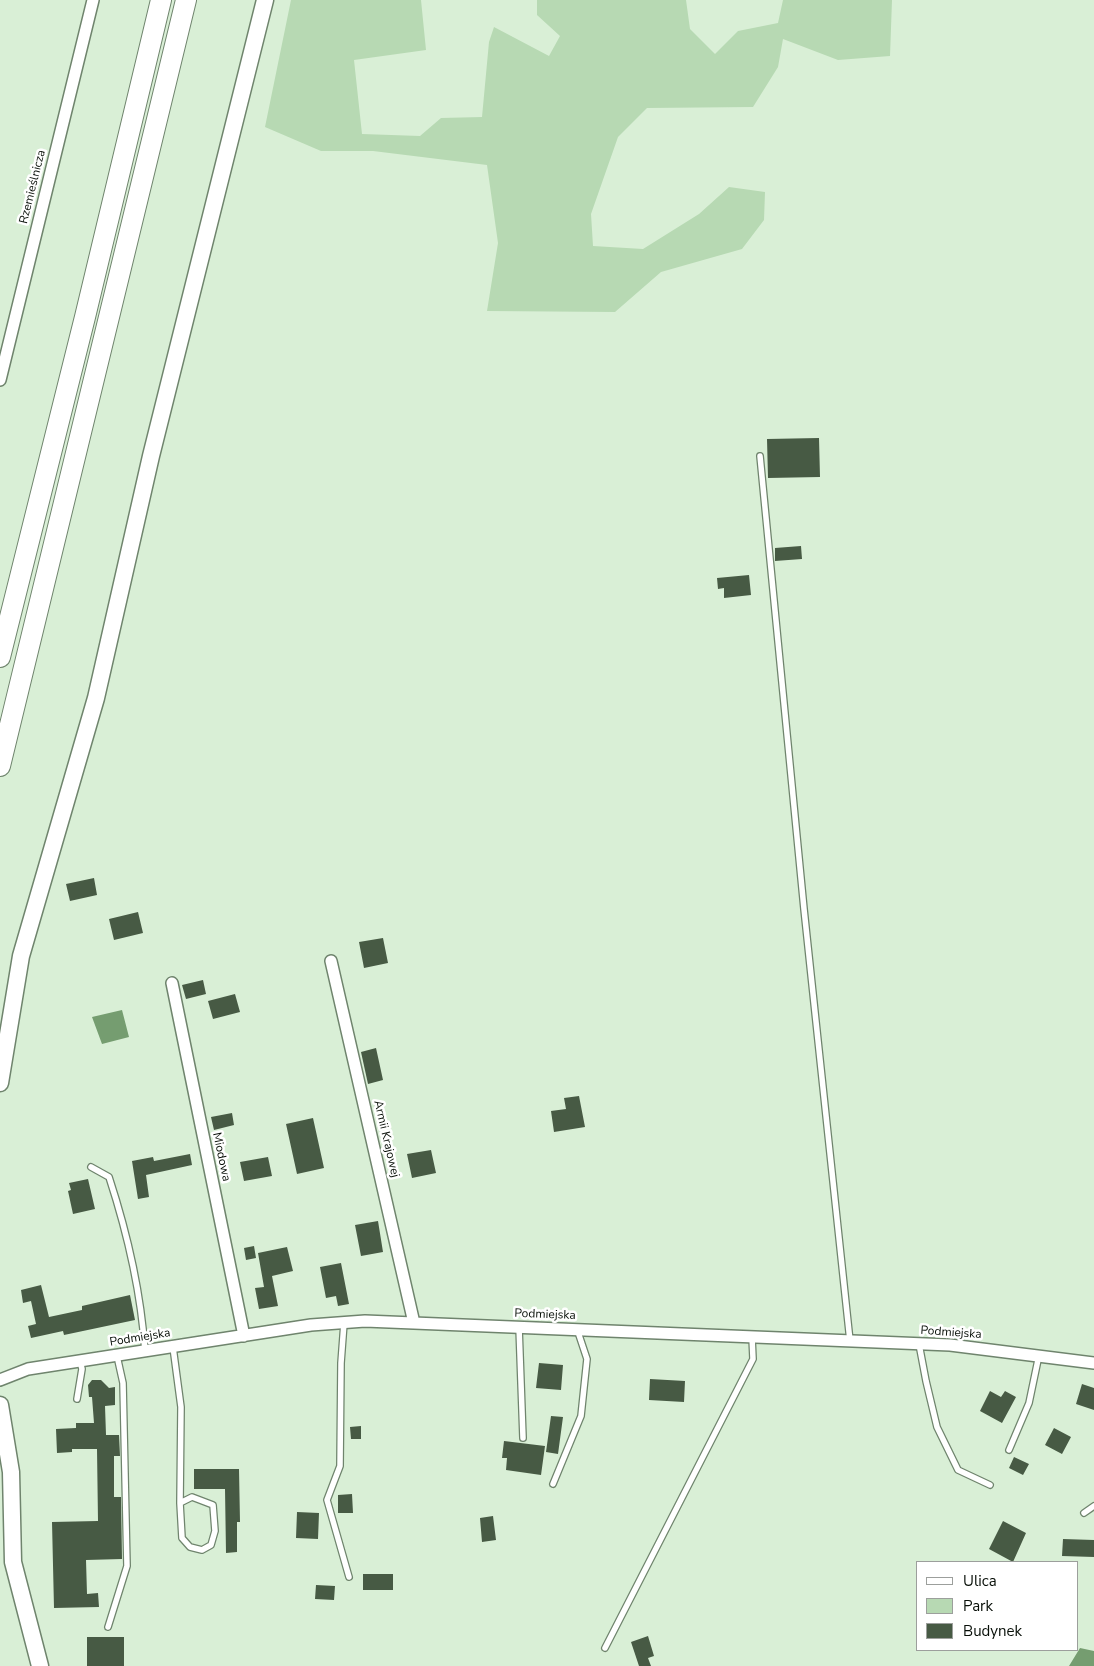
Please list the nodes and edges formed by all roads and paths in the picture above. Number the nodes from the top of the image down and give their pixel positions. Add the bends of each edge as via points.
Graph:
1 (93, 0) edge
2 (161, 0) edge
3 (186, 0) edge
4 (265, 0) edge
5 (0, 380) edge
6 (760, 456) dead end
7 (1, 650) edge
8 (0, 766) edge
9 (332, 961) dead end
10 (172, 983) dead end
11 (0, 1083) edge
12 (91, 1167) dead end
13 (344, 1323) junction
14 (414, 1323) junction
15 (519, 1327) junction
16 (580, 1330) junction
17 (244, 1336) junction
18 (752, 1337) junction
19 (850, 1341) junction
20 (919, 1344) junction
21 (173, 1347) junction
22 (145, 1351) junction
23 (1039, 1355) junction
24 (117, 1356) junction
25 (80, 1361) junction
26 (1094, 1363) edge
27 (0, 1380) edge
28 (77, 1399) dead end
29 (0, 1405) edge
30 (523, 1438) dead end
31 (1009, 1450) dead end
32 (553, 1484) dead end
33 (990, 1485) dead end
34 (180, 1503) junction
35 (1094, 1506) edge
36 (1084, 1513) dead end
37 (349, 1577) dead end
38 (108, 1627) dead end
39 (605, 1648) dead end
40 (40, 1666) edge

1 - 5 street, Rzemieślnicza
2 - 7 highway
3 - 8 highway
4 - 11 street via 151,456 96,698 21,956
6 - 19 lane
9 - 14 street, Armii Krajowej
10 - 17 street, Miodowa
12 - 22 lane via 109,1178 120,1211 142,1318
13 - 14 street, Podmiejska
13 - 17 street, Podmiejska
13 - 37 lane via 340,1466 327,1500
14 - 15 street, Podmiejska
15 - 16 street, Podmiejska
15 - 30 lane
16 - 18 street, Podmiejska
16 - 32 lane via 587,1359 581,1416
17 - 21 street, Podmiejska
18 - 19 street, Podmiejska
18 - 39 lane via 753,1359
19 - 20 street, Podmiejska
20 - 23 street, Podmiejska
20 - 33 lane via 938,1427 958,1470
21 - 22 street, Podmiejska
21 - 34 lane via 181,1407
22 - 24 street, Podmiejska
23 - 26 street, Podmiejska
23 - 31 lane via 1029,1403
24 - 25 street, Podmiejska
24 - 38 lane via 123,1383 127,1566
25 - 27 street, Podmiejska via 28,1369
25 - 28 lane via 82,1369
29 - 40 street via 12,1472 13,1562
34 - 34 lane via 182,1538 190,1547 202,1550 211,1546 215,1531 213,1505 192,1497
35 - 36 lane

